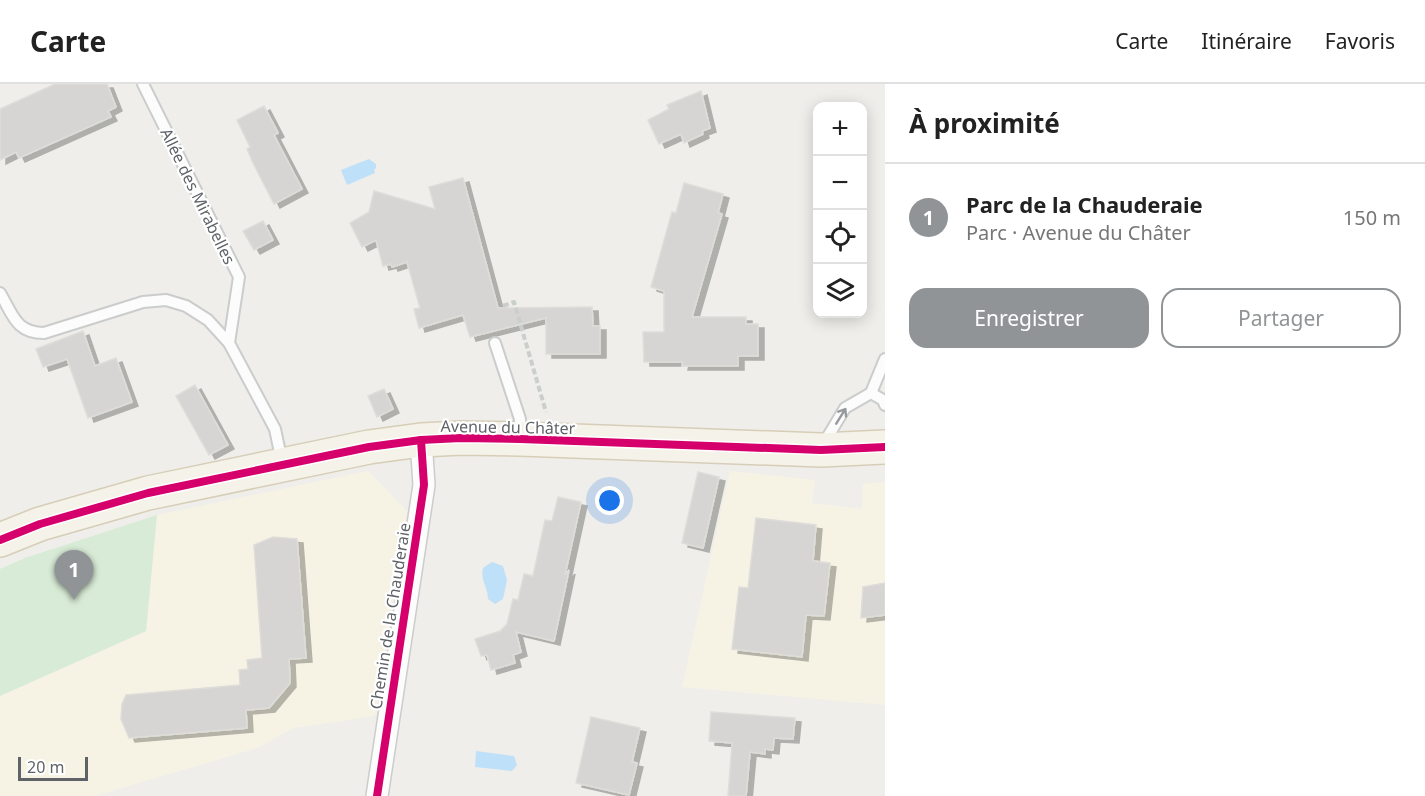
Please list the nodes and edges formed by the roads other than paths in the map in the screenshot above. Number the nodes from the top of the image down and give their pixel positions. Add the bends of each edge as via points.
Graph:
1 (146, 85) edge
2 (0, 293) edge
3 (229, 343) junction
4 (495, 343) dead end
5 (885, 359) edge
6 (872, 393) junction
7 (885, 405) edge
8 (520, 439) junction
9 (421, 440) junction
10 (884, 443) edge
11 (821, 450) junction
12 (283, 465) junction
13 (0, 540) edge
14 (377, 796) edge

1 - 3 lane, Allée des Mirabelles via 239,277
2 - 3 lane via 20,327 31,333 44,333 143,302 166,300 186,306 208,320
3 - 12 lane via 275,429
4 - 8 lane via 520,419
5 - 6 lane
6 - 7 lane
11 -> 6 lane via 845,408
8 - 9 main road, Avenue du Châter
8 - 11 main road, Avenue du Châter
9 - 12 main road, Avenue du Châter
9 - 14 street, Chemin de la Chauderaie via 424,485
10 - 11 main road, Avenue du Châter
12 - 13 main road, Avenue du Châter via 148,493 40,524

